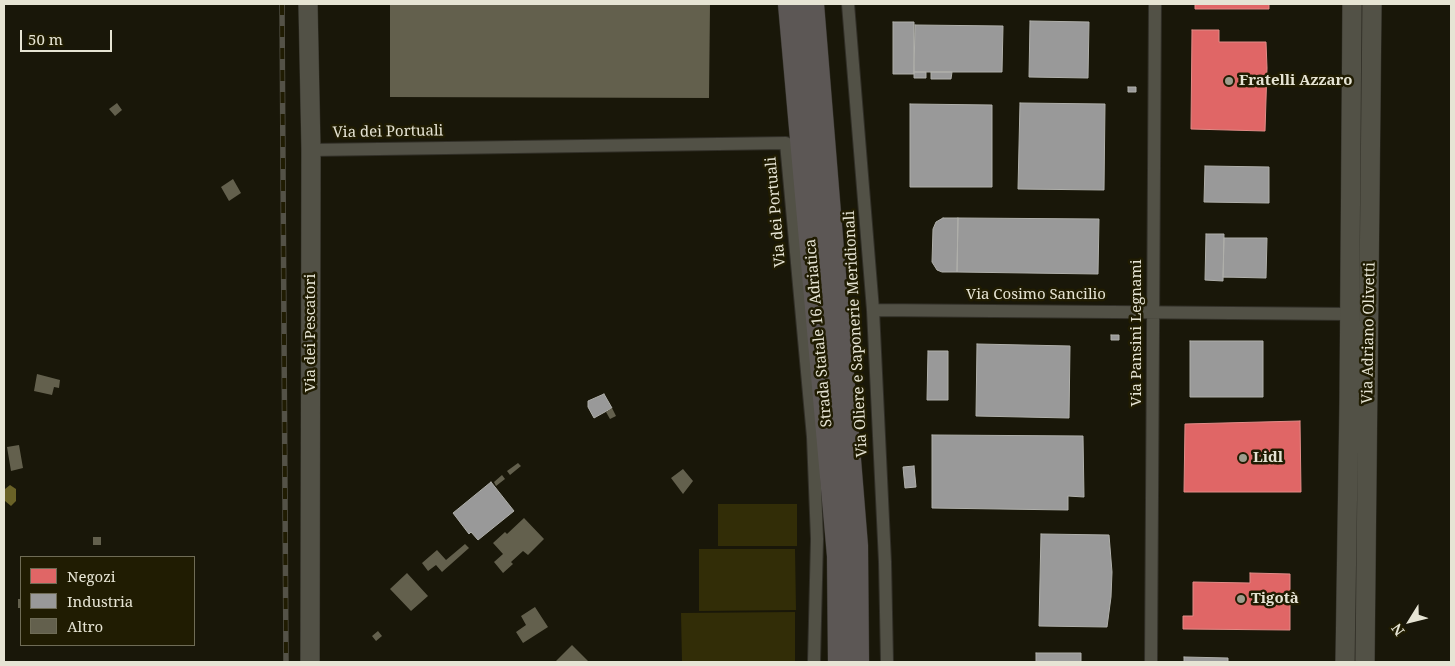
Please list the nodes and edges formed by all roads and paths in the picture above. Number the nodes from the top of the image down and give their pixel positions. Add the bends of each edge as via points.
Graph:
1 (308, 4) edge
2 (790, 4) edge
3 (812, 4) edge
4 (848, 4) edge
5 (1156, 4) edge
6 (1352, 4) edge
7 (1372, 4) edge
8 (311, 150) junction
9 (873, 310) junction
10 (1154, 312) junction
11 (1350, 314) junction
12 (310, 662) edge
13 (814, 662) edge
14 (840, 662) edge
15 (857, 662) edge
16 (887, 662) edge
17 (1151, 662) edge
18 (1345, 662) edge
19 (1365, 662) edge

1 - 8 street, Via dei Pescatori
2 - 14 highway, Strada Statale 16 Adriatica via 839,556
3 - 15 highway, Strada Statale 16 Adriatica via 856,546
4 - 9 street, Via Oliere e Saponerie Meridionali
5 - 10 street, Via Pansini Legnami
6 - 11 street, Via Adriano Olivetti
7 - 19 street, Via Adriano Olivetti
8 - 12 street, Via dei Pescatori
8 - 13 street, Via dei Portuali via 786,143 813,437 816,539
9 - 10 street, Via Cosimo Sancilio
9 - 16 street, Via Oliere e Saponerie Meridionali
10 - 11 street, Via Cosimo Sancilio
10 - 17 street, Via Pansini Legnami
11 - 18 street, Via Adriano Olivetti

